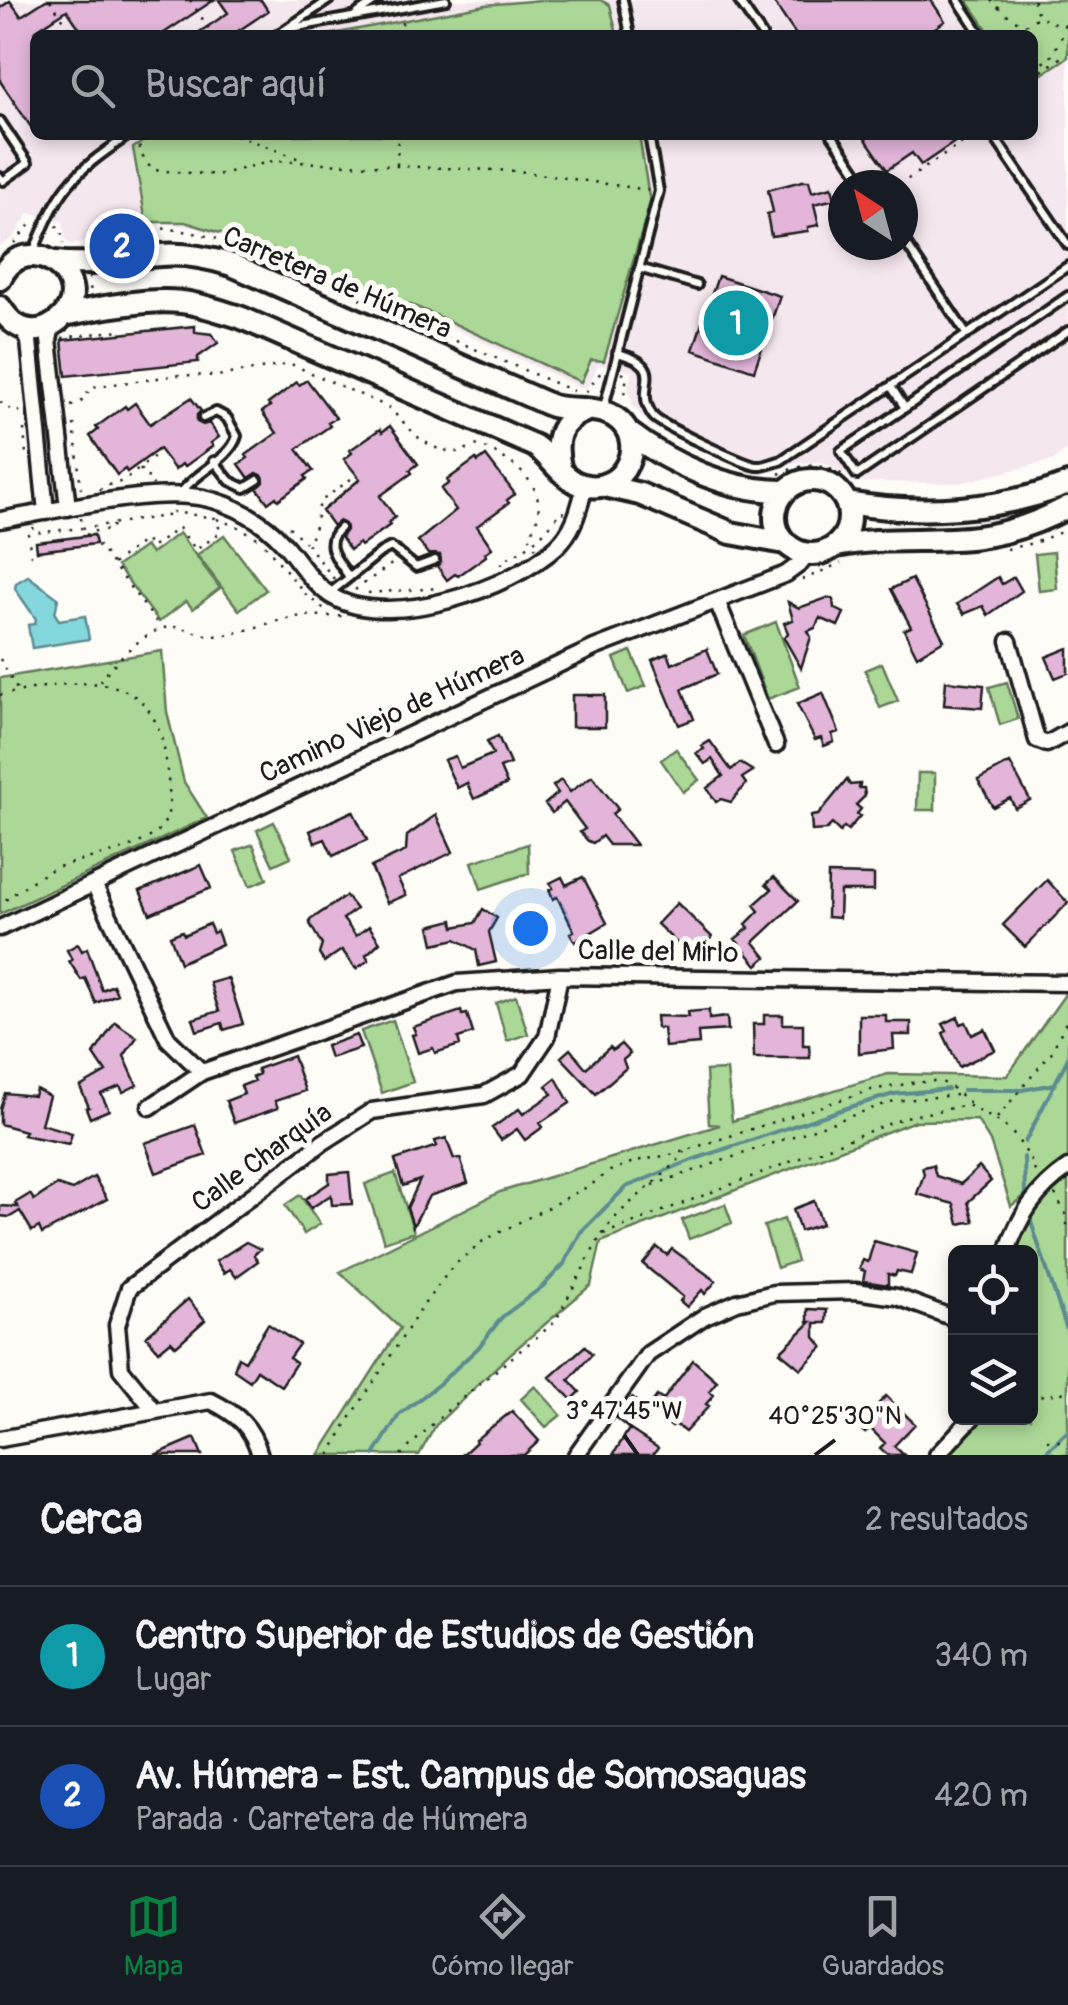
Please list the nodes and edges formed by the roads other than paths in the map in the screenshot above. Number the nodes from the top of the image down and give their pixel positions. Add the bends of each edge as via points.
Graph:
1 (328, 0) edge
2 (378, 0) edge
3 (446, 0) edge
4 (622, 0) edge
5 (738, 0) edge
6 (958, 0) edge
7 (352, 17) junction
8 (286, 29) joint
9 (629, 30) edge
10 (759, 30) edge
11 (978, 30) edge
12 (0, 121) edge
13 (122, 140) edge
14 (650, 140) edge
15 (835, 140) edge
16 (997, 140) edge
17 (856, 170) edge
18 (0, 177) edge
19 (1068, 245) edge
20 (32, 256) junction
21 (62, 256) junction
22 (917, 260) edge
23 (1068, 266) edge
24 (1, 268) edge
25 (639, 268) junction
26 (698, 286) dead end
27 (1068, 296) edge
28 (8, 319) edge
29 (57, 326) junction
30 (1068, 332) edge
31 (967, 335) junction
32 (617, 353) junction
33 (54, 380) junction
34 (33, 383) junction
35 (892, 388) junction
36 (905, 408) junction
37 (595, 411) junction
38 (203, 418) dead end
39 (628, 432) junction
40 (214, 461) junction
41 (560, 468) junction
42 (258, 480) dead end
43 (1068, 484) edge
44 (595, 486) junction
45 (785, 491) junction
46 (179, 495) junction
47 (847, 503) junction
48 (1068, 507) edge
49 (68, 508) junction
50 (46, 512) junction
51 (0, 520) edge
52 (340, 528) dead end
53 (784, 543) junction
54 (844, 552) junction
55 (806, 554) junction
56 (435, 560) dead end
57 (350, 577) junction
58 (328, 594) junction
59 (716, 601) junction
60 (1009, 641) dead end
61 (1068, 732) edge
62 (776, 745) dead end
63 (94, 884) junction
64 (0, 928) edge
65 (560, 976) junction
66 (1068, 983) edge
67 (202, 1072) junction
68 (150, 1107) dead end
69 (1068, 1168) edge
70 (1009, 1245) edge
71 (948, 1316) edge
72 (156, 1410) junction
73 (965, 1425) edge
74 (0, 1439) edge
75 (260, 1455) edge
76 (576, 1455) edge
77 (937, 1455) edge

1 - 8 lane
2 - 7 lane
3 - 7 lane
4 - 9 lane
5 - 10 lane
6 - 11 lane
7 - 8 lane
12 - 18 lane via 28,163
13 - 20 lane via 68,182
14 - 25 lane via 659,191
15 - 17 lane
16 - 19 lane
20 - 21 street, Carretera de Húmera
20 - 24 street
21 - 29 street via 72,292
21 - 37 street, Carretera de Húmera via 86,264 202,256 552,406
22 - 31 lane
23 - 31 lane
25 - 26 lane
25 - 32 lane
27 - 36 lane
28 - 29 street via 38,330
28 - 34 street via 29,341
29 - 33 street via 49,340
29 - 41 street via 94,309 179,301 209,308 534,446
30 - 36 lane via 857,475 841,451
31 - 35 lane
32 - 35 lane via 646,364 648,406 661,425 757,466 780,461
32 - 37 lane
33 - 34 lane
33 - 49 street
34 - 50 street
35 - 36 lane
37 - 39 street via 618,419
37 - 41 street via 561,428 555,446
38 - 40 lane via 216,412 237,436
39 - 44 street via 628,464 618,478
39 - 45 street via 716,478
40 - 42 lane via 238,486
40 - 46 lane
41 - 44 street via 573,482
43 - 47 street via 1004,502 937,509
44 - 53 street via 640,494 731,533
44 - 58 street via 558,546 513,575 459,597 371,610
45 - 47 street via 796,483 824,482
45 - 53 street via 774,522
46 - 49 street
46 - 58 street via 205,498 255,520
47 - 54 street
48 - 54 street via 980,537 872,539
49 - 50 street
50 - 51 street
52 - 57 lane via 330,547
53 - 55 street
54 - 55 street
55 - 59 street, Camino Viejo de Húmera via 786,574
56 - 57 lane via 416,567 391,547
57 - 58 lane
59 - 62 street
59 - 63 street, Camino Viejo de Húmera via 594,648
60 - 61 street via 1037,740 1046,744
63 - 64 street, Camino Viejo de Húmera
63 - 67 street via 168,1039
65 - 66 street, Calle del Mirlo
65 - 67 street, Calle del Mirlo via 457,983
65 - 72 street, Calle Charquía via 546,1037 522,1074 484,1095 372,1111 129,1288 117,1326 121,1368
67 - 68 street, Calle del Mirlo
69 - 70 street via 1018,1219
71 - 76 street via 856,1290 737,1302 648,1354
72 - 74 street
72 - 75 street via 211,1400 255,1435
73 - 77 street

